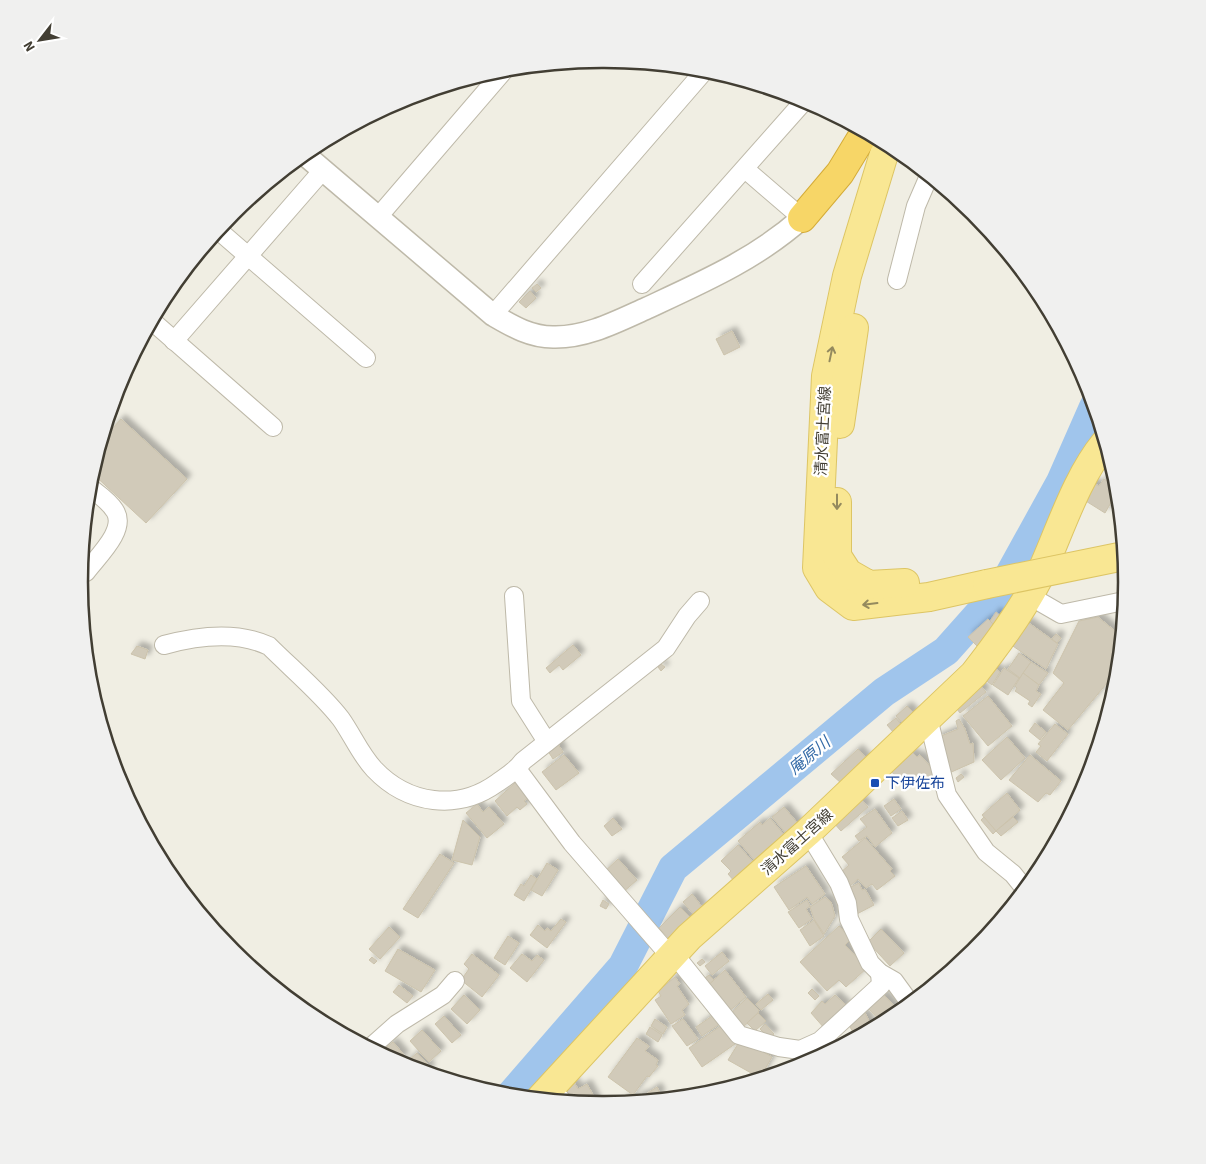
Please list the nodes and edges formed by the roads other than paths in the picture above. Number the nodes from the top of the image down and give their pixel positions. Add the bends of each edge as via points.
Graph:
1 (700, 76) edge
2 (497, 78) edge
3 (800, 107) edge
4 (848, 130) edge
5 (862, 137) edge
6 (885, 152) edge
7 (310, 159) edge
8 (899, 161) edge
9 (745, 169) junction
10 (324, 170) junction
11 (926, 182) edge
12 (378, 217) junction
13 (802, 218) junction
14 (224, 235) edge
15 (248, 256) junction
16 (855, 278) junction
17 (897, 280) dead end
18 (642, 284) dead end
19 (493, 314) junction
20 (157, 325) edge
21 (174, 341) junction
22 (366, 358) dead end
23 (273, 427) dead end
24 (1100, 449) edge
25 (96, 493) edge
26 (1117, 558) edge
27 (89, 568) edge
28 (1028, 595) junction
29 (514, 596) dead end
30 (700, 601) dead end
31 (1117, 603) edge
32 (164, 645) dead end
33 (928, 718) junction
34 (547, 742) junction
35 (517, 769) junction
36 (808, 832) junction
37 (1020, 883) edge
38 (673, 955) junction
39 (880, 973) junction
40 (455, 981) dead end
41 (906, 997) edge
42 (375, 1043) edge
43 (552, 1093) edge

1 - 19 street
2 - 12 street
3 - 9 street
4 - 13 highway via 819,192
5 - 13 highway via 840,173
6 - 16 main road, 清水富士宮線
7 - 10 street
8 - 16 main road, 清水富士宮線
9 - 13 street
9 - 18 street
10 - 12 street
10 - 15 street
11 - 17 street via 916,206
12 - 19 street
13 - 19 street via 770,245 720,275 594,330 554,337 534,334 514,328
14 - 15 street
15 - 21 street
15 - 22 street
16 - 26 main road, 清水富士宮線, bridge via 826,376 817,568 829,588 853,606 929,597
20 - 21 street
21 - 23 street
24 - 28 main road, 清水富士宮線
25 - 27 street via 116,513 118,523 115,533
28 - 31 street via 1061,614
28 - 33 main road, 清水富士宮線 via 980,667
29 - 34 street via 521,701
30 - 34 street via 666,648
32 - 35 street via 181,640 238,637 254,639 269,646 340,719 361,754 376,771 416,797 437,802 460,800 484,793
33 - 36 main road, 清水富士宮線
33 - 37 street via 947,795 986,852
34 - 35 street
35 - 38 street via 572,844
36 - 38 main road, 清水富士宮線 via 689,937
36 - 39 street via 839,883 849,919 863,950
38 - 39 street via 738,1035 800,1050 820,1041 866,1000 881,985
38 - 43 main road, 清水富士宮線
39 - 41 street via 894,981
40 - 42 street via 443,995 397,1024

